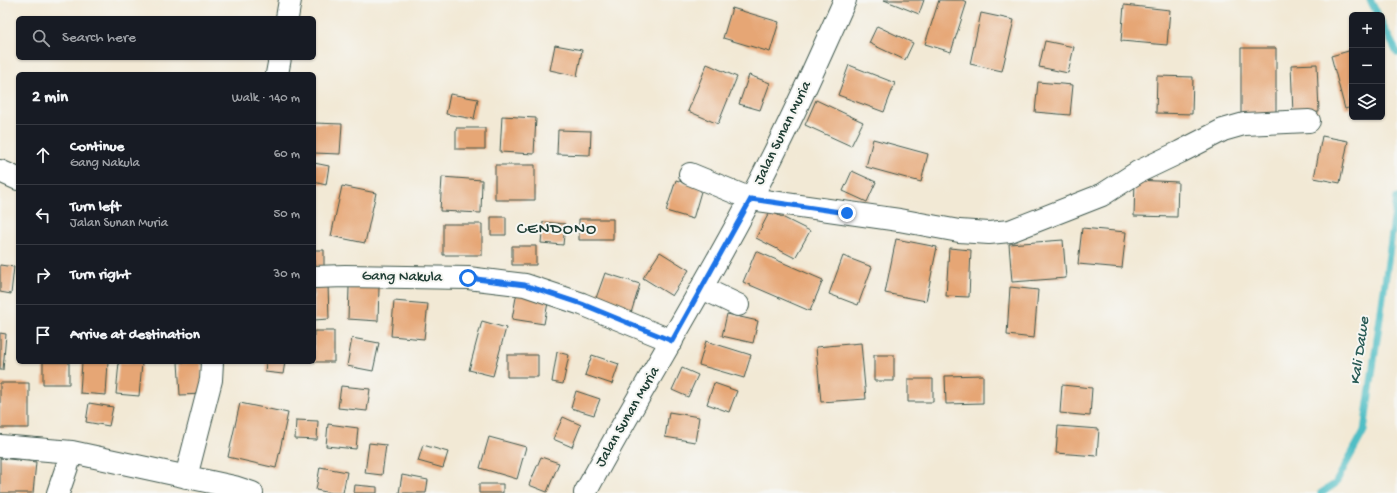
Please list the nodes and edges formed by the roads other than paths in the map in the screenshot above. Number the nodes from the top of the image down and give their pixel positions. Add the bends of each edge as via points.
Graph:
1 (290, 0) edge
2 (845, 0) edge
3 (287, 16) edge
4 (280, 60) edge
5 (277, 72) edge
6 (1309, 121) dead end
7 (0, 171) edge
8 (690, 174) dead end
9 (16, 178) edge
10 (751, 199) junction
11 (316, 277) edge
12 (702, 288) junction
13 (738, 305) dead end
14 (672, 341) junction
15 (212, 364) edge
16 (0, 446) edge
17 (72, 452) junction
18 (186, 477) junction
19 (58, 493) edge
20 (252, 493) edge
21 (585, 493) edge

1 - 3 street
2 - 10 street, Jalan Sunan Muria
4 - 5 street
6 - 10 street via 1244,124 1223,130 1138,172 1102,196 1010,231 959,231
7 - 9 street
8 - 10 street
10 - 12 street, Jalan Sunan Muria
11 - 14 street, Gang Nakula via 468,278 525,285 582,304
12 - 13 street
12 - 14 street, Jalan Sunan Muria
14 - 21 street, Jalan Sunan Muria
15 - 18 street via 211,380
16 - 17 street
17 - 18 street
17 - 19 street
18 - 20 street

